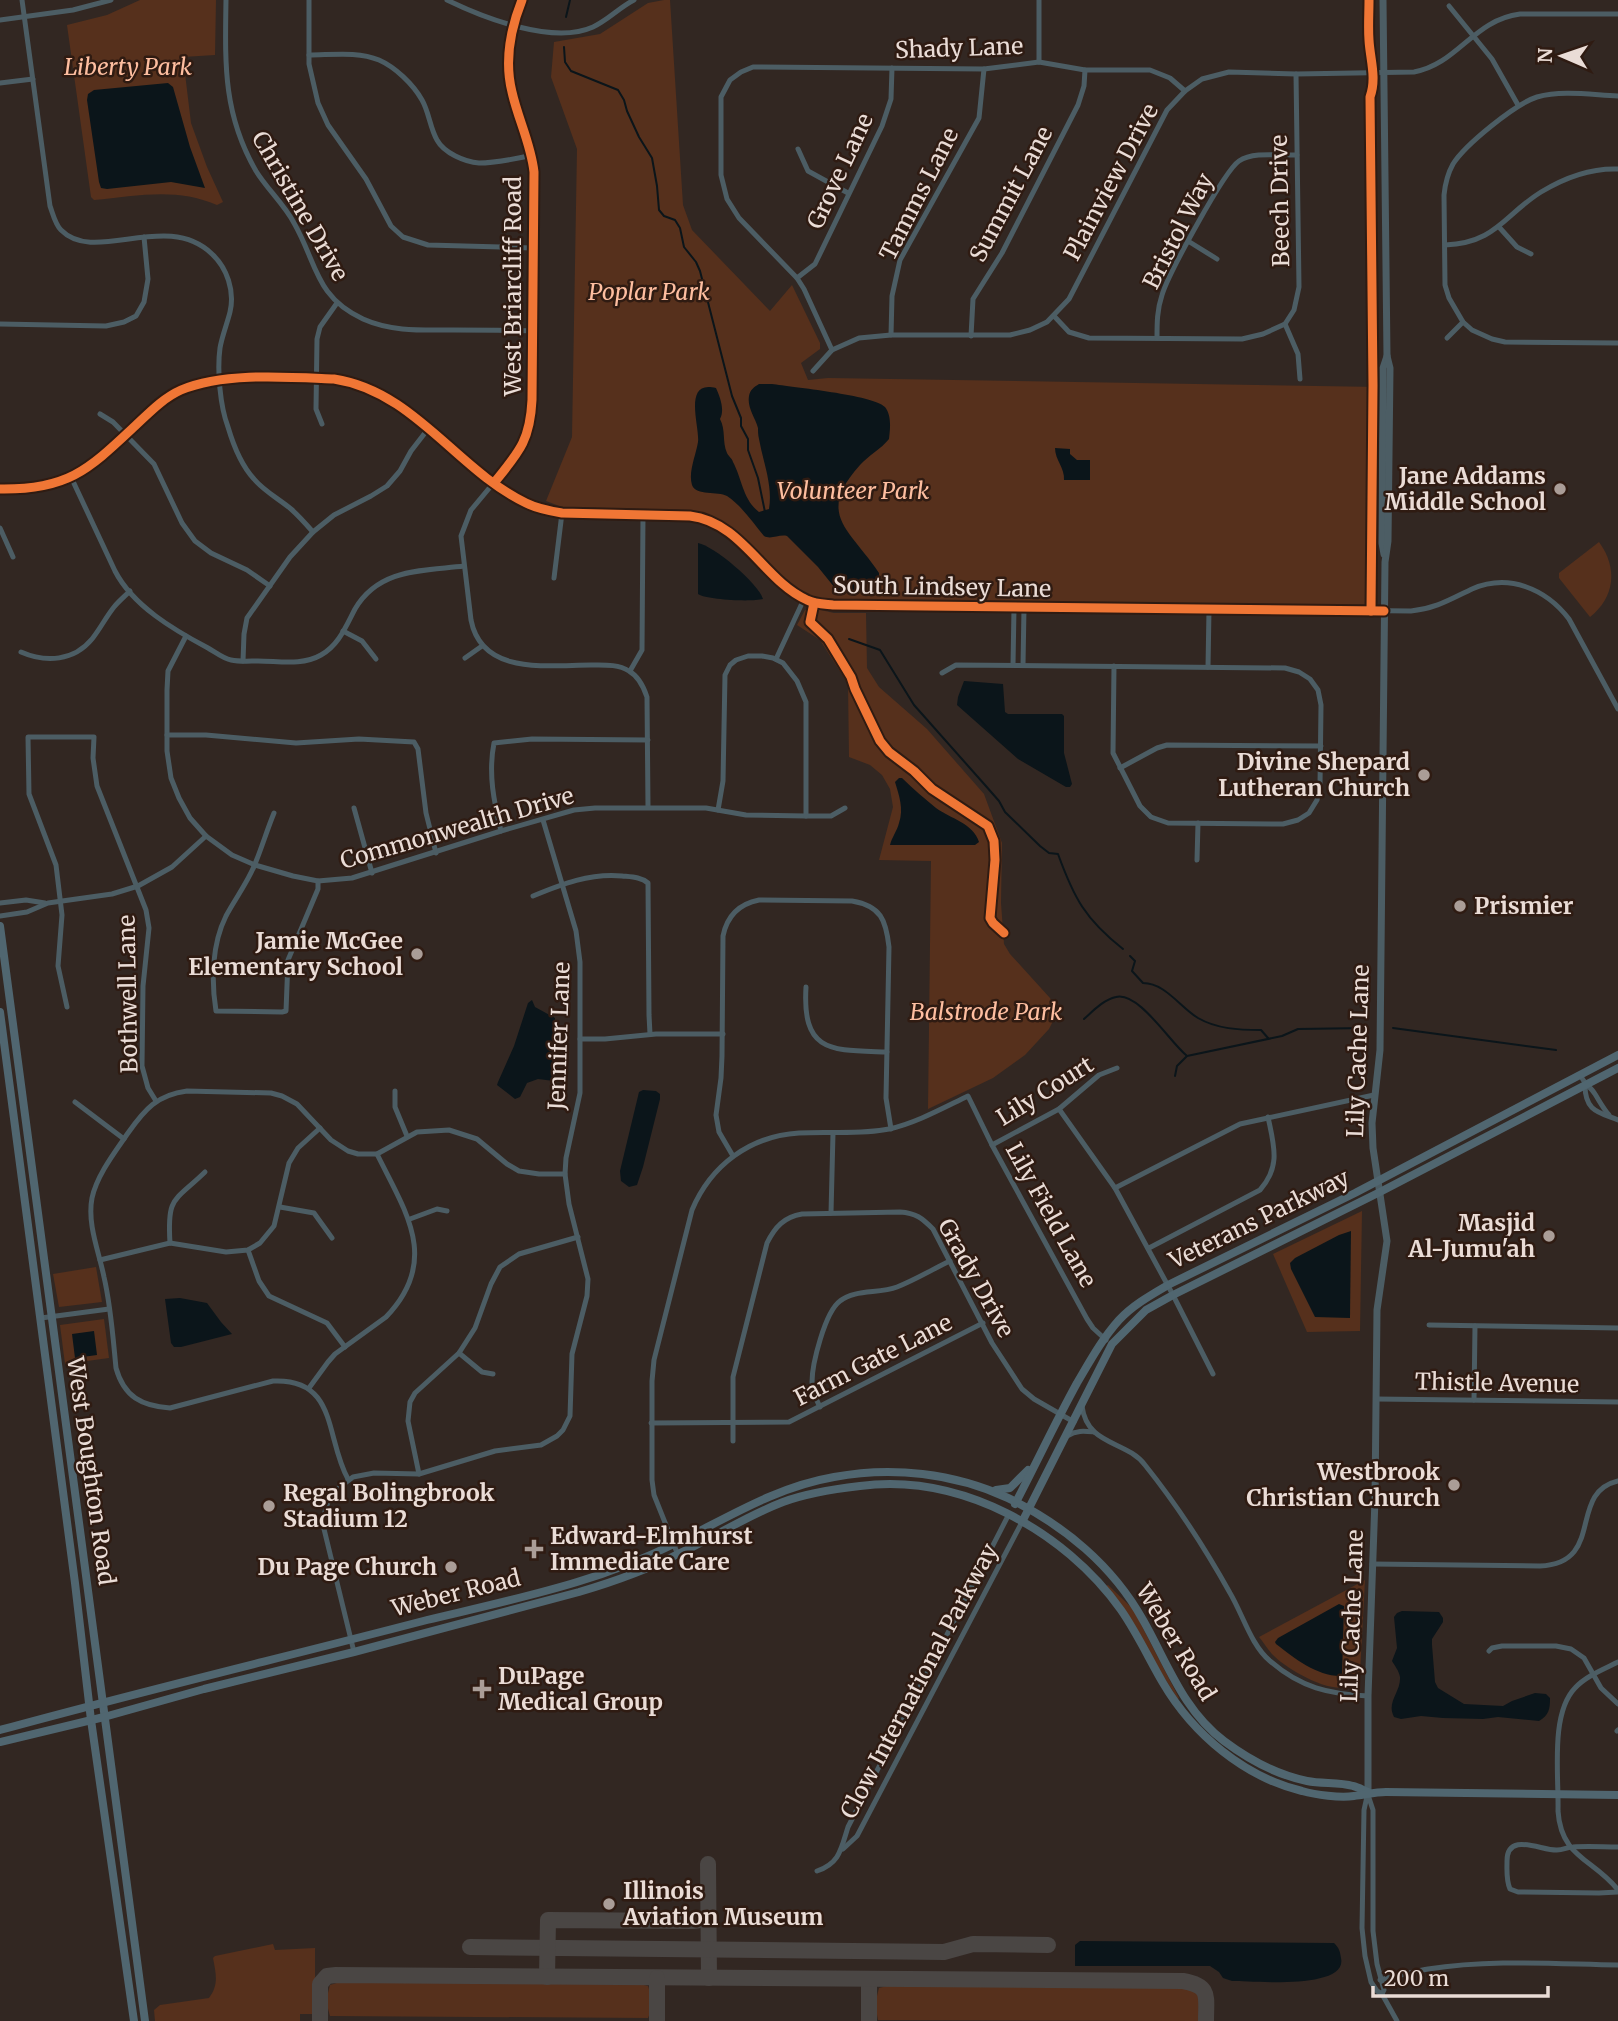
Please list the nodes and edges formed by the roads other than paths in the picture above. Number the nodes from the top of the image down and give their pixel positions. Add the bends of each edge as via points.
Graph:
1 (22, 0) edge
2 (110, 0) edge
3 (226, 0) edge
4 (309, 0) edge
5 (446, 0) edge
6 (522, 0) edge
7 (634, 0) edge
8 (1039, 0) edge
9 (1383, 0) edge
10 (1449, 5) dead end
11 (1618, 14) edge
12 (24, 17) junction
13 (0, 20) edge
14 (513, 24) junction
15 (1473, 36) junction
16 (309, 55) junction
17 (1039, 62) junction
18 (892, 68) junction
19 (984, 69) junction
20 (1085, 70) junction
21 (1384, 73) junction
22 (1296, 74) junction
23 (33, 79) junction
24 (0, 83) edge
25 (1185, 91) junction
26 (1618, 96) edge
27 (1518, 105) junction
28 (798, 149) dead end
29 (533, 155) junction
30 (1297, 155) junction
31 (1445, 161) dead end
32 (1452, 166) junction
33 (1618, 169) edge
34 (848, 193) junction
35 (1499, 227) junction
36 (144, 237) junction
37 (1188, 241) junction
38 (1445, 245) junction
39 (533, 248) junction
40 (1531, 254) dead end
41 (1217, 259) dead end
42 (797, 278) junction
43 (337, 303) junction
44 (1054, 316) junction
45 (1463, 322) junction
46 (0, 324) edge
47 (1285, 324) junction
48 (533, 331) junction
49 (891, 335) junction
50 (971, 335) junction
51 (1157, 338) junction
52 (1447, 338) dead end
53 (1618, 342) edge
54 (832, 350) junction
55 (813, 371) dead end
56 (315, 378) junction
57 (220, 379) junction
58 (1300, 380) dead end
59 (100, 414) dead end
60 (322, 424) dead end
61 (428, 429) junction
62 (126, 434) junction
63 (72, 477) junction
64 (494, 483) junction
65 (0, 489) edge
66 (562, 513) junction
67 (643, 515) junction
68 (0, 528) edge
69 (313, 532) junction
70 (13, 557) dead end
71 (464, 566) junction
72 (554, 578) dead end
73 (270, 586) junction
74 (130, 591) junction
75 (804, 599) junction
76 (1014, 608) junction
77 (1024, 608) junction
78 (1209, 610) junction
79 (1384, 611) junction
80 (343, 631) junction
81 (186, 636) junction
82 (482, 646) junction
83 (21, 652) dead end
84 (466, 658) dead end
85 (376, 659) dead end
86 (776, 659) junction
87 (243, 661) junction
88 (1013, 665) junction
89 (1023, 665) junction
90 (1114, 666) junction
91 (1208, 667) junction
92 (630, 671) junction
93 (942, 673) dead end
94 (1618, 709) edge
95 (167, 735) junction
96 (648, 740) junction
97 (1321, 746) junction
98 (1120, 768) junction
99 (648, 807) junction
100 (354, 808) dead end
101 (845, 808) dead end
102 (718, 810) junction
103 (274, 813) dead end
104 (806, 816) junction
105 (543, 820) junction
106 (1198, 823) junction
107 (501, 831) junction
108 (206, 836) junction
109 (436, 852) junction
110 (1197, 860) dead end
111 (255, 865) junction
112 (372, 873) junction
113 (318, 881) junction
114 (563, 883) junction
115 (138, 886) junction
116 (533, 896) dead end
117 (61, 901) junction
118 (48, 903) junction
119 (0, 904) edge
120 (729, 904) dead end
121 (884, 906) dead end
122 (735, 911) junction
123 (878, 911) junction
124 (0, 916) edge
125 (0, 926) edge
126 (806, 987) dead end
127 (67, 1007) dead end
128 (0, 1012) edge
129 (650, 1034) junction
130 (723, 1034) junction
131 (816, 1038) junction
132 (580, 1039) junction
133 (810, 1044) dead end
134 (887, 1052) junction
135 (1618, 1055) edge
136 (1117, 1068) dead end
137 (1618, 1068) edge
138 (1580, 1075) junction
139 (1585, 1085) junction
140 (395, 1091) dead end
141 (1374, 1095) junction
142 (156, 1101) junction
143 (75, 1102) dead end
144 (1059, 1109) junction
145 (1268, 1117) junction
146 (1618, 1120) edge
147 (320, 1128) junction
148 (891, 1129) junction
149 (833, 1133) junction
150 (407, 1136) junction
151 (124, 1139) junction
152 (992, 1145) junction
153 (377, 1154) junction
154 (733, 1156) junction
155 (205, 1172) dead end
156 (565, 1174) junction
157 (1379, 1180) junction
158 (1115, 1188) junction
159 (1380, 1192) junction
160 (280, 1207) junction
161 (447, 1211) dead end
162 (831, 1213) junction
163 (410, 1219) junction
164 (578, 1237) junction
165 (332, 1238) dead end
166 (170, 1243) junction
167 (1149, 1248) junction
168 (248, 1250) junction
169 (100, 1260) junction
170 (950, 1261) junction
171 (1168, 1285) junction
172 (1173, 1295) junction
173 (109, 1309) junction
174 (51, 1316) junction
175 (41, 1318) junction
176 (983, 1324) junction
177 (1429, 1325) dead end
178 (1475, 1326) junction
179 (1618, 1328) edge
180 (1108, 1342) junction
181 (345, 1347) junction
182 (459, 1353) junction
183 (494, 1374) dead end
184 (1213, 1374) dead end
185 (309, 1388) junction
186 (1376, 1399) junction
187 (1474, 1400) junction
188 (1618, 1402) edge
189 (1082, 1406) junction
190 (820, 1407) junction
191 (1060, 1415) junction
192 (1074, 1422) junction
193 (652, 1423) junction
194 (732, 1423) junction
195 (1094, 1432) junction
196 (1065, 1437) junction
197 (733, 1441) dead end
198 (1037, 1460) junction
199 (419, 1474) junction
200 (348, 1479) junction
201 (1618, 1481) edge
202 (988, 1489) junction
203 (1016, 1502) junction
204 (1029, 1509) junction
205 (1009, 1514) junction
206 (1022, 1522) junction
207 (674, 1544) junction
208 (678, 1555) junction
209 (1372, 1564) junction
210 (351, 1640) junction
211 (1489, 1651) dead end
212 (354, 1652) junction
213 (1618, 1662) edge
214 (256, 1664) junction
215 (1594, 1675) junction
216 (222, 1684) junction
217 (1368, 1696) junction
218 (103, 1703) junction
219 (1618, 1704) edge
220 (89, 1707) junction
221 (104, 1717) junction
222 (91, 1720) junction
223 (0, 1730) edge
224 (0, 1742) edge
225 (1368, 1792) junction
226 (1559, 1793) junction
227 (1618, 1794) edge
228 (1571, 1847) junction
229 (1618, 1847) edge
230 (840, 1852) junction
231 (817, 1871) dead end
232 (1618, 1891) edge
233 (1618, 1965) edge
234 (1380, 1980) junction
235 (1382, 1994) junction
236 (134, 2021) edge
237 (145, 2021) edge
238 (1396, 2021) edge

1 - 12 street
2 - 12 street
3 - 43 street, Christine Drive via 226,84 237,131 258,173 294,221 316,274
4 - 16 street
5 - 14 street
6 - 14 street, West Briarcliff Road
7 - 14 street via 582,31 548,32
8 - 17 street
9 - 21 street, Lily Cache Lane
10 - 15 street
11 - 15 street, Plainview Drive via 1506,16
12 - 13 street
12 - 23 street
14 - 29 street, West Briarcliff Road via 508,67 511,92
15 - 21 street, Plainview Drive via 1426,70
15 - 27 street
16 - 29 street via 359,55 379,60 413,86 438,141 462,159 477,163
16 - 39 street via 315,94 328,125 396,232 428,245
17 - 19 street, Shady Lane
17 - 20 street, Shady Lane
18 - 19 street, Shady Lane
18 - 34 street, Grove Lane via 891,99 882,127
18 - 42 street, Shady Lane via 753,67 730,80 721,97 721,175 727,200 738,218
19 - 49 street, Tamms Lane via 979,118 900,260 892,296
20 - 25 street, Shady Lane via 1150,70
20 - 50 street, Summit Lane via 1078,105 1002,253 973,299
21 - 22 street, Plainview Drive
21 - 79 street, Lily Cache Lane
22 - 25 street, Plainview Drive via 1229,72 1202,79
22 - 30 street, Beech Drive
23 - 24 street
23 - 36 street via 50,206 57,224 78,239 96,243
25 - 44 street, Plainview Drive via 1167,110 1069,299
26 - 27 street via 1552,95
27 - 32 street
28 - 34 street via 808,172
29 - 39 street, West Briarcliff Road
30 - 37 street, Bristol Way via 1239,160
30 - 47 street, Beech Drive via 1299,287
31 - 32 street
32 - 38 street via 1444,191
33 - 35 street via 1589,171 1566,179 1540,193
34 - 42 street, Grove Lane via 815,264
35 - 38 street via 1473,242
35 - 40 street via 1517,247
36 - 46 street via 148,279 136,316 106,326
36 - 57 street via 187,238 206,249 224,270 231,302 220,346
37 - 41 street
37 - 51 street, Bristol Way via 1162,293
38 - 45 street via 1447,292
39 - 48 street, West Briarcliff Road
42 - 54 street
43 - 48 street via 383,326
43 - 56 street via 320,327
44 - 50 street, Plainview Drive via 1010,335
44 - 51 street via 1081,337
45 - 52 street
45 - 53 street via 1484,336 1505,342
47 - 51 street via 1242,339
47 - 58 street via 1298,354
48 - 64 street, West Briarcliff Road via 529,431 521,450
49 - 50 street, Plainview Drive
49 - 54 street, Plainview Drive via 859,338
54 - 55 street, Plainview Drive
56 - 57 street, South Lindsey Lane
56 - 60 street via 316,409
56 - 61 street, South Lindsey Lane via 351,382 377,393
57 - 62 street, South Lindsey Lane via 181,390
57 - 69 street via 226,423 248,472
59 - 62 street
61 - 64 street, South Lindsey Lane
61 - 69 street via 387,486
62 - 63 street, South Lindsey Lane via 104,456
62 - 73 street via 154,464 195,541
63 - 65 street, South Lindsey Lane via 35,488
63 - 74 street via 115,571
64 - 66 street, South Lindsey Lane via 527,503
64 - 71 street, West Briarcliff Road via 465,522 461,536
66 - 67 street, South Lindsey Lane
66 - 72 street
67 - 75 street, South Lindsey Lane via 711,521
67 - 92 street via 642,650
68 - 70 street
69 - 73 street
71 - 80 street via 404,573 382,581 357,606
71 - 82 street, West Briarcliff Road via 474,633
73 - 87 street via 247,618
74 - 81 street via 151,613
74 - 83 street via 74,654 39,659
75 - 76 street, South Lindsey Lane via 833,605
75 - 86 street
76 - 77 street, South Lindsey Lane
76 - 88 street
77 - 78 street, South Lindsey Lane
77 - 89 street
78 - 79 street, South Lindsey Lane
78 - 91 street
79 - 94 street, South Lindsey Lane via 1432,608 1498,583 1537,590 1569,619
79 - 141 street, Lily Cache Lane via 1380,1050
80 - 85 street via 362,641
80 - 87 street via 331,648 312,659
81 - 87 street via 230,660
81 - 95 street, Commonwealth Drive via 168,671
82 - 84 street
82 - 92 street via 493,656 520,663 609,665
86 - 102 street via 748,656 727,670
86 - 104 street via 790,671 806,702
88 - 89 street
88 - 93 street via 956,665
89 - 90 street
90 - 91 street
90 - 98 street via 1113,753
91 - 97 street via 1285,668 1310,679 1321,705
92 - 96 street via 647,697
95 - 108 street, Commonwealth Drive via 171,778 179,799
95 - 109 street via 296,743 414,742
96 - 99 street
96 - 107 street via 494,743 491,779
97 - 98 street via 1167,745
97 - 106 street via 1317,800 1298,820 1283,824
98 - 106 street via 1151,817 1168,823
99 - 102 street, Commonwealth Drive
99 - 105 street, Commonwealth Drive via 575,810
100 - 112 street
101 - 104 street, Commonwealth Drive via 831,816
102 - 104 street, Commonwealth Drive
103 - 111 street
105 - 107 street, Commonwealth Drive
105 - 114 street, Jennifer Lane
106 - 110 street
107 - 109 street, Commonwealth Drive
108 - 111 street, Commonwealth Drive
108 - 115 street via 172,867
109 - 112 street, Commonwealth Drive
111 - 113 street, Commonwealth Drive
111 - 113 street via 218,936 216,1011 286,1010 288,960
112 - 113 street, Commonwealth Drive
114 - 116 street
114 - 129 street via 610,875 648,883
114 - 132 street, Jennifer Lane via 580,962
115 - 117 street
115 - 117 street, Bothwell Lane via 97,786 93,737 27,737 29,794 56,866
115 - 142 street, Bothwell Lane via 149,928 142,1066
117 - 118 street
117 - 127 street via 58,966
118 - 119 street
118 - 124 street
120 - 122 street
121 - 123 street
122 - 123 street via 764,900 852,901
122 - 130 street via 723,936
123 - 134 street via 889,947
125 - 174 main road, West Boughton Road
126 - 131 street via 806,1018
128 - 175 main road, West Boughton Road
129 - 130 street
129 - 132 street
130 - 154 street via 716,1115 719,1132
131 - 133 street
131 - 134 street via 845,1051
132 - 156 street, Jennifer Lane via 579,1103
134 - 148 street
135 - 138 main road, Veterans Parkway
136 - 144 street, Lily Court via 1099,1075
137 - 139 main road, Veterans Parkway
138 - 139 street
138 - 157 main road, Veterans Parkway
139 - 146 street
139 - 159 main road, Veterans Parkway
140 - 150 street via 395,1107
141 - 145 street
141 - 157 street, Lily Cache Lane via 1373,1148
142 - 147 street via 187,1091 271,1093 298,1104
142 - 151 street
143 - 151 street
144 - 152 street, Lily Court
144 - 158 street
145 - 158 street via 1220,1133
145 - 167 street via 1275,1164 1270,1179 1260,1190
147 - 153 street via 348,1151
147 - 160 street via 293,1156
148 - 149 street
148 - 152 street, Lily Field Lane via 968,1096
149 - 154 street via 779,1135
149 - 162 street
150 - 153 street
150 - 156 street via 428,1130 459,1132 477,1139 519,1171
151 - 169 street via 93,1196 90,1217
152 - 180 street, Lily Field Lane via 1087,1319
153 - 163 street
154 - 193 street via 696,1199 687,1225 654,1360
155 - 166 street via 173,1202 168,1218
156 - 164 street, Jennifer Lane
157 - 159 street, Lily Cache Lane
157 - 171 main road, Veterans Parkway
158 - 167 street
159 - 172 main road, Veterans Parkway
159 - 186 street, Lily Cache Lane via 1387,1241 1377,1310
160 - 165 street via 314,1213
160 - 168 street via 274,1226
161 - 163 street via 437,1209
162 - 170 street, Grady Drive via 910,1212 920,1216 933,1229
162 - 194 street, Grady Drive via 792,1216 773,1230 733,1377
163 - 181 street via 414,1267 405,1292 386,1317
164 - 182 street via 519,1254 500,1267 475,1328
164 - 199 street, Jennifer Lane via 588,1288 572,1354 570,1416 563,1430 541,1445 495,1451
166 - 168 street via 226,1252
166 - 169 street
167 - 171 street
168 - 181 street via 270,1296 327,1323
169 - 173 street
170 - 176 street, Grady Drive
170 - 190 street via 899,1287 847,1297 830,1312 812,1383
171 - 172 street
171 - 180 main road, Veterans Parkway via 1121,1318
172 - 180 main road, Veterans Parkway via 1146,1310
172 - 184 street
173 - 174 street
173 - 185 street via 120,1380 128,1392 153,1407 170,1408 273,1381
174 - 175 street
174 - 218 main road, West Boughton Road
175 - 220 main road, West Boughton Road
176 - 190 street, Farm Gate Lane
176 - 191 street, Grady Drive via 1022,1390
177 - 178 street
178 - 179 street
178 - 187 street
180 - 189 main road, Veterans Parkway
180 - 191 main road, Veterans Parkway
181 - 185 street
182 - 183 street via 482,1372
182 - 199 street via 410,1402 408,1420
185 - 200 street via 327,1412 338,1460
186 - 187 street, Thistle Avenue
186 - 209 street, Lily Cache Lane
187 - 188 street, Thistle Avenue
189 - 192 main road, Veterans Parkway
189 - 195 street via 1084,1419
190 - 194 street, Farm Gate Lane via 789,1422
191 - 192 street, Grady Drive
191 - 198 main road, Veterans Parkway
192 - 196 main road, Veterans Parkway
193 - 194 street, Farm Gate Lane
193 - 207 street via 654,1495
194 - 197 street, Grady Drive
195 - 196 street via 1083,1430
195 - 217 street via 1143,1461 1203,1546 1268,1660 1315,1688
196 - 204 main road, Veterans Parkway
198 - 202 main road via 1010,1488
198 - 203 main road, Veterans Parkway
199 - 200 street, Jennifer Lane via 366,1473
200 - 210 street via 328,1502 324,1529
201 - 209 street via 1594,1497 1579,1545 1557,1564
202 - 203 main road, Weber Road
202 - 207 main road, Weber Road via 916,1473 834,1476 771,1494
203 - 204 main road, Weber Road
203 - 205 main road, Veterans Parkway
204 - 206 main road, Veterans Parkway
204 - 225 main road, Weber Road via 1071,1537 1104,1567 1135,1605 1185,1700 1224,1741 1290,1776
205 - 206 main road, Weber Road
205 - 208 main road, Weber Road via 944,1491 862,1485 783,1502
205 - 230 street, Clow International Parkway via 848,1827
206 - 225 main road, Weber Road via 1066,1552 1100,1584 1129,1622 1184,1713 1232,1759 1302,1791 1354,1796
206 - 230 street, Clow International Parkway via 857,1836
207 - 208 street
207 - 210 main road, Weber Road via 577,1582
208 - 212 main road, Weber Road via 591,1588
209 - 217 street, Lily Cache Lane
210 - 212 street
210 - 214 main road, Weber Road
211 - 215 street via 1502,1646 1563,1647 1584,1658
212 - 216 main road, Weber Road
213 - 215 street
214 - 216 main road via 252,1671
214 - 218 main road, Weber Road
215 - 219 street
215 - 226 street via 1577,1686 1563,1707
216 - 221 main road, Weber Road
217 - 225 street, Lily Cache Lane
218 - 220 main road, Weber Road
218 - 221 main road, West Boughton Road
220 - 222 main road, West Boughton Road
220 - 223 main road, Weber Road
221 - 222 main road, Weber Road
221 - 237 main road, West Boughton Road
222 - 224 main road, Weber Road
222 - 236 main road, West Boughton Road
225 - 226 main road, Weber Road
225 - 234 street, Lily Cache Lane via 1373,1810 1373,1931
225 - 235 street, Lily Cache Lane via 1363,1942 1371,1982
226 - 227 main road, Weber Road
226 - 228 street via 1560,1824
228 - 229 street
228 - 232 street
228 - 232 street via 1511,1848 1507,1856 1510,1889
230 - 231 street, Clow International Parkway via 830,1867
233 - 234 street via 1466,1965
234 - 235 street, Lily Cache Lane
235 - 238 street, Lily Cache Lane

